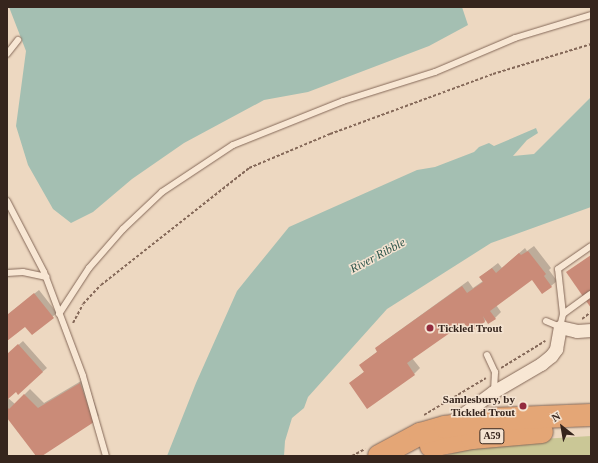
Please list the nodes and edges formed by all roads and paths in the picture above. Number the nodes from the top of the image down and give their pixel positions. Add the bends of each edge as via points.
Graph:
1 (591, 15) edge
2 (18, 40) dead end
3 (591, 44) edge
4 (7, 54) edge
5 (7, 201) edge
6 (591, 246) edge
7 (7, 274) edge
8 (46, 277) junction
9 (591, 294) edge
10 (591, 312) edge
11 (59, 314) junction
12 (563, 314) junction
13 (546, 321) dead end
14 (560, 327) junction
15 (74, 328) dead end
16 (591, 330) edge
17 (487, 354) dead end
18 (495, 372) junction
19 (493, 392) junction
20 (591, 415) edge
21 (419, 418) dead end
22 (445, 427) junction
23 (591, 430) edge
24 (382, 450) edge
25 (106, 456) edge
26 (352, 456) edge

1 - 11 lane via 514,38 435,72 343,101 233,145 162,192 123,228 89,268
2 - 4 lane
3 - 15 path via 493,74 330,134 249,168 101,284 74,319
5 - 8 lane
6 - 12 lane via 558,269
7 - 8 lane via 23,272
8 - 11 lane
9 - 12 lane
10 - 14 path via 582,319
11 - 25 lane via 83,376
12 - 14 lane
13 - 14 lane
14 - 16 street via 577,331
14 - 18 path via 548,338
14 - 19 street via 556,349 551,356
17 - 18 lane
18 - 19 lane
18 - 21 path
19 - 22 street
20 - 22 highway, A59 via 493,419
22 - 24 highway, A59
23 - 24 highway, A59 via 498,435 424,448
24 - 26 path

